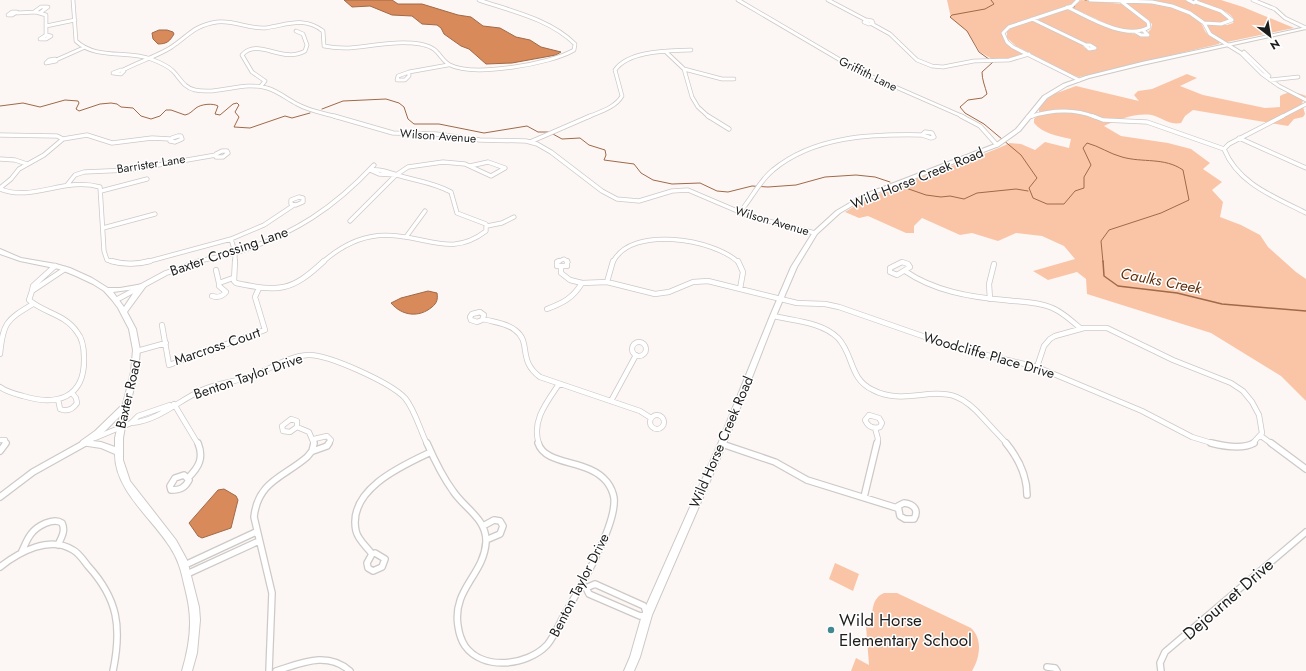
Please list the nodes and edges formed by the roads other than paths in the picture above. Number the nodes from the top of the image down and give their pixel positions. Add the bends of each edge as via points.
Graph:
1 (73, 0) edge
2 (479, 0) edge
3 (738, 0) edge
4 (828, 0) edge
5 (1078, 0) edge
6 (1090, 0) edge
7 (1188, 0) edge
8 (1253, 0) edge
9 (1196, 1) edge
10 (1122, 2) junction
11 (1067, 7) junction
12 (34, 12) junction
13 (41, 12) junction
14 (17, 13) dead end
15 (1032, 19) junction
16 (76, 20) junction
17 (1204, 23) junction
18 (46, 26) junction
19 (1306, 28) edge
20 (296, 31) dead end
21 (46, 35) dead end
22 (1086, 45) dead end
23 (1230, 46) junction
24 (83, 48) junction
25 (691, 50) dead end
26 (666, 52) junction
27 (1029, 54) junction
28 (148, 58) junction
29 (56, 60) dead end
30 (448, 64) junction
31 (684, 69) junction
32 (123, 70) dead end
33 (408, 72) dead end
34 (1298, 77) dead end
35 (1275, 79) junction
36 (734, 80) dead end
37 (1079, 80) junction
38 (1270, 80) junction
39 (261, 86) junction
40 (1306, 96) edge
41 (1306, 100) edge
42 (1306, 104) edge
43 (1035, 105) junction
44 (1044, 112) junction
45 (1028, 117) junction
46 (729, 129) dead end
47 (0, 135) edge
48 (922, 135) dead end
49 (1239, 138) junction
50 (63, 139) junction
51 (170, 139) dead end
52 (530, 142) junction
53 (998, 144) junction
54 (1224, 149) junction
55 (216, 155) dead end
56 (0, 159) edge
57 (27, 164) junction
58 (374, 165) dead end
59 (470, 166) junction
60 (1306, 168) edge
61 (370, 170) junction
62 (396, 175) junction
63 (147, 179) dead end
64 (67, 184) junction
65 (0, 188) edge
66 (101, 191) junction
67 (294, 205) dead end
68 (425, 211) dead end
69 (740, 213) junction
70 (1306, 213) edge
71 (155, 214) dead end
72 (514, 217) dead end
73 (350, 221) dead end
74 (487, 226) junction
75 (103, 228) junction
76 (815, 233) junction
77 (406, 237) junction
78 (231, 239) junction
79 (235, 252) junction
80 (1, 253) edge
81 (994, 264) dead end
82 (55, 266) junction
83 (561, 268) dead end
84 (65, 269) junction
85 (216, 270) dead end
86 (905, 271) junction
87 (233, 278) junction
88 (608, 282) junction
89 (219, 283) junction
90 (582, 283) junction
91 (143, 286) junction
92 (259, 288) junction
93 (740, 288) junction
94 (107, 290) junction
95 (32, 291) junction
96 (212, 296) dead end
97 (780, 299) junction
98 (990, 299) junction
99 (116, 300) junction
100 (32, 304) junction
101 (547, 309) dead end
102 (124, 312) junction
103 (773, 316) junction
104 (484, 319) dead end
105 (162, 325) dead end
106 (1080, 328) junction
107 (166, 343) junction
108 (137, 351) junction
109 (0, 354) edge
110 (636, 355) dead end
111 (1037, 367) junction
112 (559, 384) junction
113 (0, 387) edge
114 (72, 393) junction
115 (58, 399) junction
116 (611, 401) junction
117 (174, 404) junction
118 (125, 406) junction
119 (651, 418) dead end
120 (297, 427) dead end
121 (120, 428) junction
122 (875, 428) dead end
123 (1261, 436) junction
124 (314, 439) junction
125 (0, 440) edge
126 (84, 443) junction
127 (722, 444) junction
128 (0, 451) edge
129 (313, 451) junction
130 (119, 452) junction
131 (431, 452) junction
132 (1306, 469) edge
133 (188, 478) dead end
134 (1027, 495) dead end
135 (0, 497) edge
136 (864, 497) junction
137 (897, 508) dead end
138 (483, 526) junction
139 (256, 532) junction
140 (1306, 532) edge
141 (486, 540) junction
142 (258, 541) junction
143 (58, 545) junction
144 (22, 551) junction
145 (372, 554) dead end
146 (184, 565) junction
147 (0, 567) edge
148 (186, 574) junction
149 (584, 587) junction
150 (647, 615) junction
151 (1047, 667) dead end
152 (507, 668) edge
153 (112, 671) edge
154 (187, 671) edge
155 (269, 671) edge
156 (276, 671) edge
157 (350, 671) edge
158 (629, 671) edge
159 (1057, 671) edge
160 (1161, 671) edge

1 - 16 street
2 - 30 street via 546,23 572,41 575,44 574,50 568,56 555,60 486,69 459,68
3 - 53 street, Griffith Lane via 859,71 971,120
4 - 27 street via 866,20 865,23 890,34 923,64 944,66 974,60 1009,60
5 - 11 street
6 - 10 street
7 - 9 street
8 - 19 street via 1275,9 1285,18
9 - 17 street via 1222,12 1232,20 1225,24
10 - 11 street via 1148,22 1149,27 1144,31 1148,35 1115,28
10 - 17 street via 1172,6 1190,13
11 - 15 street
12 - 13 street
12 - 13 street via 48,7
12 - 14 street
13 - 18 street via 47,16
15 - 22 street
15 - 27 street via 1010,27 1003,33 1010,45
16 - 18 street
16 - 24 street via 76,41
17 - 23 street via 1210,34
18 - 21 street
19 - 23 main road, Wild Horse Creek Road
20 - 39 street via 303,34 307,45 305,51 300,54 282,55 259,48 243,53 252,72 265,81
23 - 35 street via 1244,51 1263,71
23 - 37 main road, Wild Horse Creek Road via 1150,61
23 - 38 street
24 - 28 street, Wilson Avenue
24 - 29 street
25 - 26 street
26 - 31 street
26 - 52 street via 644,53 619,64 615,70 622,98 610,107
27 - 37 street
28 - 30 street via 172,46 193,29 210,24 238,22 246,27 256,28 299,22 320,27 324,34 324,46 356,49 384,43 411,43 434,49
28 - 32 street
28 - 39 street, Wilson Avenue via 171,69 183,84 192,90
30 - 33 street
31 - 36 street
31 - 46 street via 692,97 698,107
34 - 35 street
35 - 38 street
35 - 40 street
37 - 43 main road, Wild Horse Creek Road via 1049,93
38 - 41 street
39 - 52 street, Wilson Avenue via 303,107 393,133
42 - 49 street
43 - 44 street
43 - 45 main road, Wild Horse Creek Road
44 - 45 street
44 - 54 street via 1071,110 1103,120 1147,122
45 - 53 main road, Wild Horse Creek Road via 1010,137
47 - 50 street via 57,136
48 - 69 street via 866,136 823,144 797,155 773,170
49 - 54 street
49 - 60 street
50 - 51 street via 87,135 112,143 152,138
50 - 57 street via 44,155
52 - 69 street, Wilson Avenue via 551,152 602,191 617,199 639,201 683,190
53 - 76 main road, Wild Horse Creek Road via 867,195 838,212
54 - 70 street via 1226,157 1248,182
55 - 64 street, Barrister Lane via 129,170 84,172 75,175
56 - 57 street
57 - 65 street
58 - 61 street, Baxter Crossing Lane
59 - 59 street via 491,176 505,168 494,162
59 - 62 street via 442,162 424,164 404,169
61 - 62 street via 388,176
61 - 79 street, Baxter Crossing Lane via 327,210 287,232
62 - 73 street
62 - 74 street via 448,190 453,196 457,212
63 - 66 street
64 - 65 street via 19,193 9,193
64 - 66 street via 90,184 100,187
66 - 75 street
67 - 78 street via 262,228
68 - 77 street
69 - 76 street, Wilson Avenue
71 - 75 street
72 - 74 street
74 - 77 street via 486,231 477,239 463,244 451,245
75 - 78 street via 107,260 124,265 140,264
76 - 97 main road, Wild Horse Creek Road via 794,267
77 - 92 street via 380,235 345,245 297,283 281,289
78 - 79 street
79 - 87 street
79 - 91 street, Baxter Crossing Lane via 183,266
80 - 82 main road, Baxter Road
81 - 98 street via 989,284
82 - 84 main road, Baxter Road
82 - 95 street via 33,286
83 - 90 street, Woodcliffe Place Drive via 561,273 566,277
84 - 94 main road, Baxter Road via 86,277
84 - 95 street
85 - 89 street
86 - 86 street via 910,267 904,262 889,270 895,275
86 - 98 street via 925,283 973,297
87 - 89 street
87 - 92 street via 236,283
88 - 90 street, Woodcliffe Place Drive
88 - 93 street, Woodcliffe Place Drive via 655,294 703,280
88 - 93 street via 612,264 619,252 637,242 652,240 698,243 731,256 742,269
89 - 96 street via 225,294
90 - 101 street via 572,298
91 - 94 main road
91 - 99 street, Baxter Crossing Lane
91 - 102 main road
92 - 107 street, Marcross Court via 255,297 265,330 169,365
93 - 97 street, Woodcliffe Place Drive
94 - 99 main road, Baxter Road
95 - 100 street via 29,300
97 - 103 main road, Wild Horse Creek Road
97 - 111 street, Woodcliffe Place Drive via 839,307 957,348
98 - 106 street via 1036,303 1049,307 1064,314
99 - 102 main road, Baxter Road
100 - 109 street via 15,314 4,325
100 - 114 street via 68,321 81,338 84,354 83,377
102 - 108 main road, Baxter Road via 134,332
103 - 127 main road, Wild Horse Creek Road
103 - 134 street via 816,326 833,334 843,344 856,376 874,391 903,398 931,393 960,397 972,406 1016,456 1022,466
104 - 112 street via 515,330 524,342 527,366 540,377
105 - 107 street, Marcross Court
106 - 111 street via 1055,335 1047,341 1042,346
106 - 123 street via 1107,328 1173,360 1222,377 1236,386 1258,410 1261,418
107 - 108 street, Marcross Court
108 - 118 main road, Baxter Road via 135,375
110 - 116 street
111 - 123 street, Woodcliffe Place Drive via 1142,411 1192,437 1223,446 1239,447 1249,446
112 - 116 street
112 - 149 street, Benton Taylor Drive via 538,420 538,442 547,456 578,463 599,474 614,497 613,515
113 - 115 street via 5,391 44,401
114 - 115 street
114 - 115 street via 77,403 70,409 60,409
116 - 119 street via 640,411
117 - 121 street, Benton Taylor Drive via 140,423 131,423
117 - 131 street, Benton Taylor Drive via 218,383 241,380 300,357 317,356 332,360 398,391 409,403
117 - 133 street via 200,446 201,461
118 - 121 main road, Baxter Road
118 - 126 main road
120 - 124 street via 304,428
121 - 126 street, Benton Taylor Drive
121 - 130 main road, Baxter Road
122 - 136 street via 878,439
123 - 132 street
124 - 129 street
124 - 129 street via 327,436 331,440 325,447
125 - 128 street via 5,440 6,443
126 - 130 main road via 101,444
126 - 135 street, Benton Taylor Drive via 33,472
127 - 136 street via 775,462 806,480
127 - 150 main road, Wild Horse Creek Road
129 - 139 street via 302,462 272,481 263,491 255,508
130 - 146 main road, Baxter Road via 126,483 173,543
131 - 138 street, Benton Taylor Drive via 452,490
131 - 145 street via 396,469 361,500 355,512 356,533
136 - 137 street
138 - 141 street, Benton Taylor Drive
138 - 141 street via 494,520 500,521 503,526 500,534
139 - 142 street
139 - 146 street
140 - 160 street, Dejournet Drive via 1165,652 1160,663
141 - 152 street, Benton Taylor Drive via 479,564 457,609 458,626 462,640 471,654 486,662
142 - 148 street
142 - 155 street via 272,593
143 - 144 street via 42,545
143 - 144 street via 64,526 62,523 50,521 34,531
143 - 153 street via 74,550 106,588 114,611 117,640 116,659
144 - 147 street
146 - 148 main road, Baxter Road
148 - 154 main road, Baxter Road via 195,620 192,653
149 - 150 street via 589,594 640,616
149 - 150 street via 594,584 644,606
149 - 152 street, Benton Taylor Drive via 548,644 540,652
150 - 158 main road, Wild Horse Creek Road
151 - 159 street via 1055,668
156 - 157 street via 322,659 336,661

